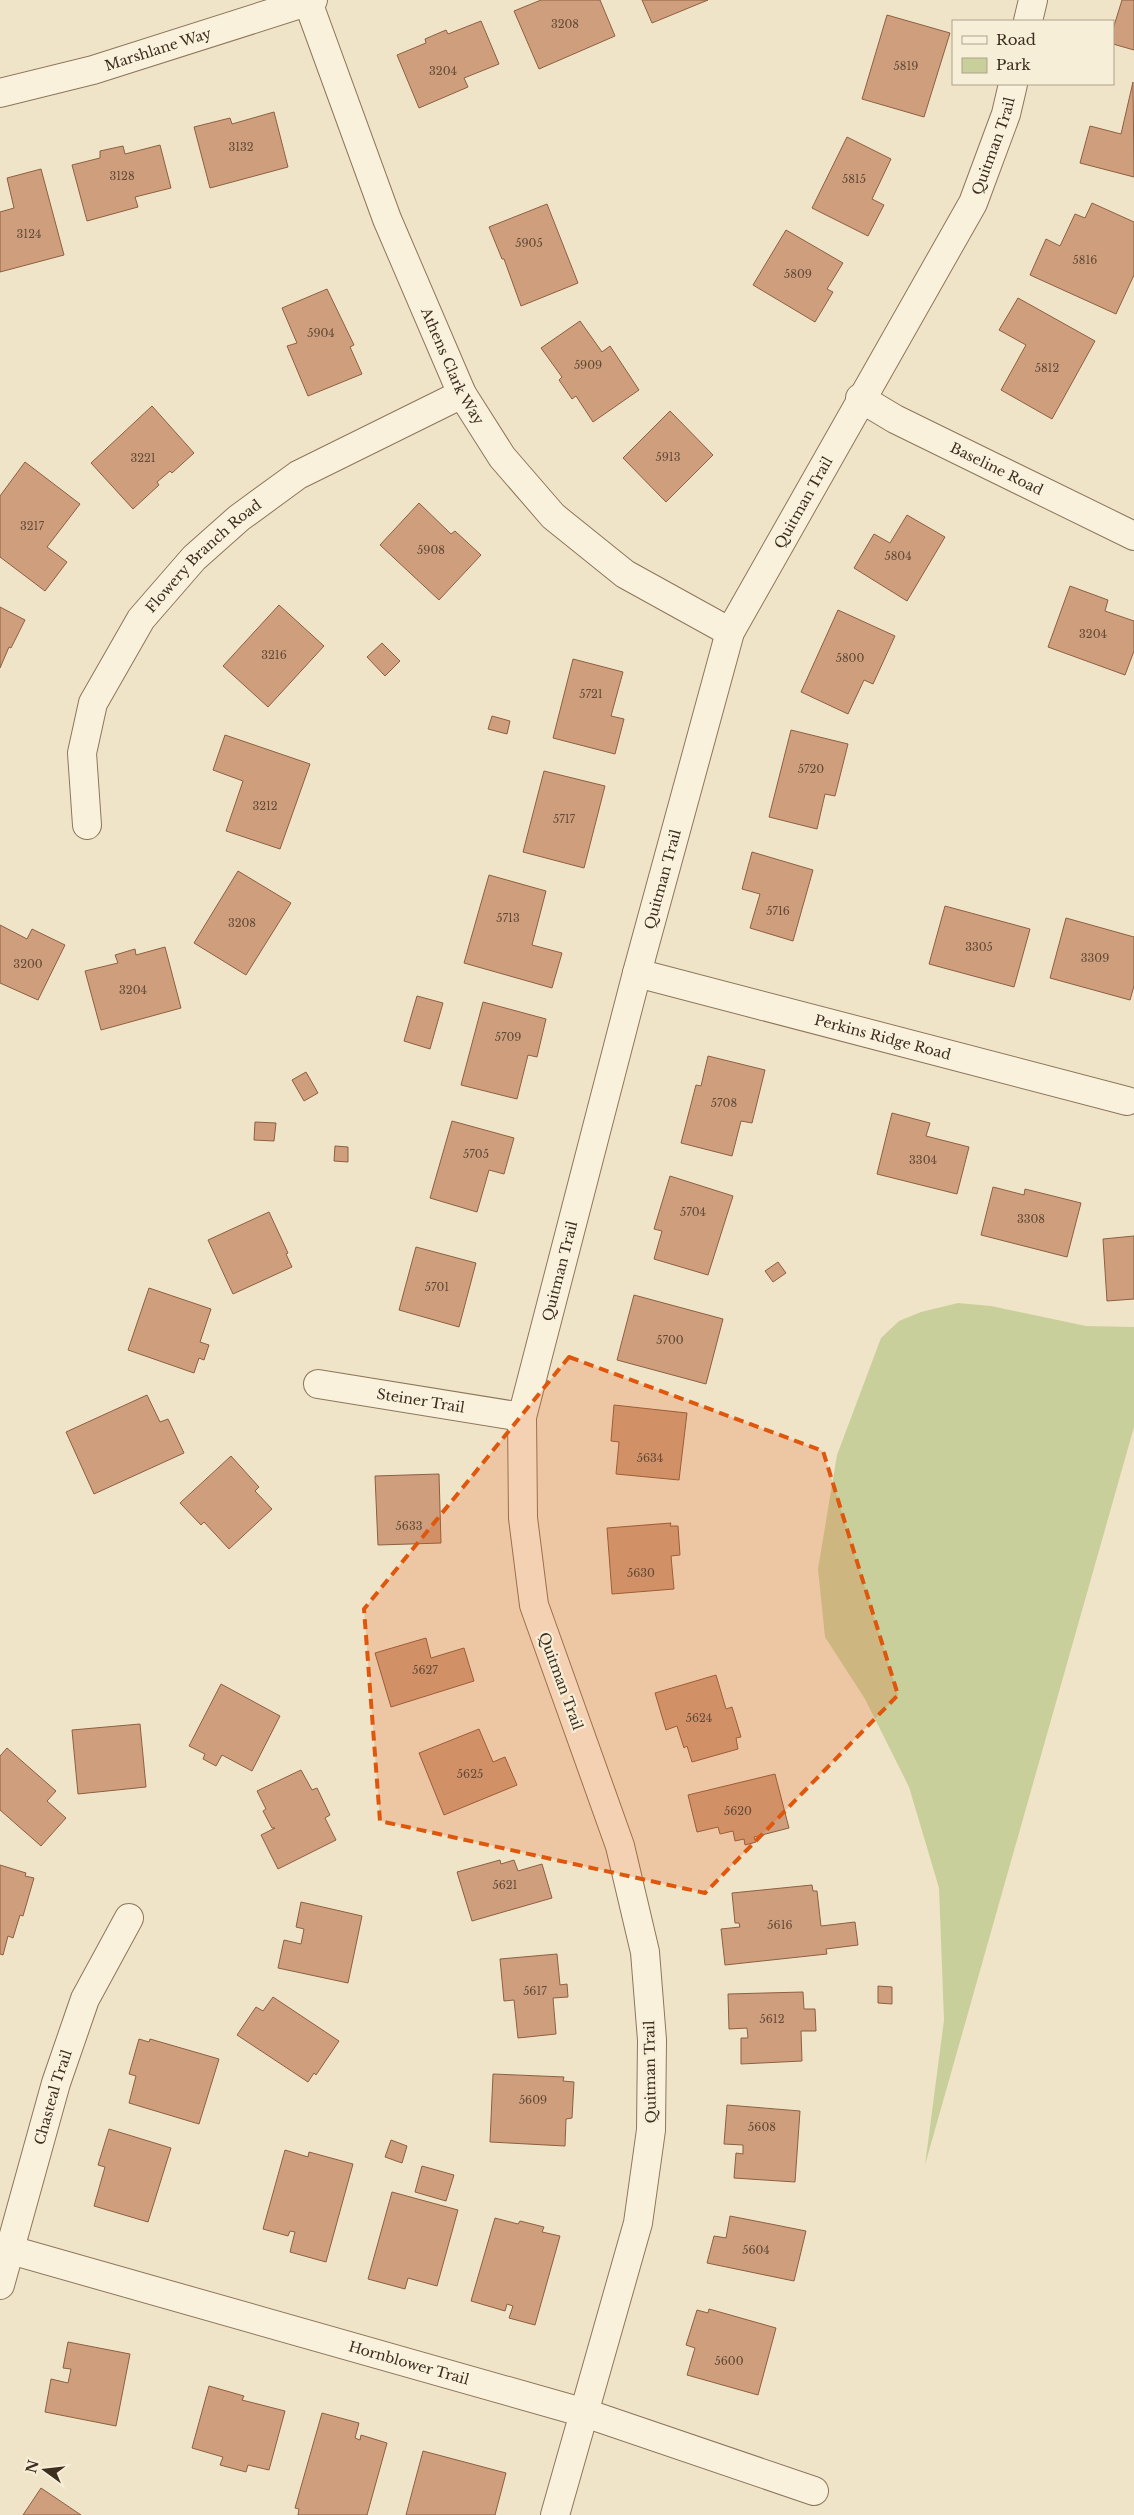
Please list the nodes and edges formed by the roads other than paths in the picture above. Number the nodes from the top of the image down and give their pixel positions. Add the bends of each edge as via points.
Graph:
1 (1033, 0) edge
2 (310, 1) edge
3 (1028, 20) edge
4 (1013, 85) edge
5 (0, 93) edge
6 (462, 394) junction
7 (860, 398) junction
8 (1134, 536) edge
9 (730, 632) junction
10 (87, 825) dead end
11 (637, 973) junction
12 (1127, 1101) dead end
13 (318, 1384) dead end
14 (522, 1417) junction
15 (129, 1918) dead end
16 (4, 2248) edge
17 (0, 2285) edge
18 (585, 2412) junction
19 (814, 2491) dead end
20 (555, 2515) edge

1 - 3 street
2 - 5 street, Marshlane Way via 93,70
2 - 6 street, Athens Clark Way via 388,219
4 - 7 street, Quitman Trail via 1006,114 973,203
6 - 9 street, Athens Clark Way via 502,457 553,516 625,574
6 - 10 street, Flowery Branch Road via 298,475 239,518 194,558 141,620 93,703 82,753
7 - 8 street, Baseline Road via 904,423
7 - 9 street, Quitman Trail
9 - 11 street, Quitman Trail
11 - 12 street, Perkins Ridge Road
11 - 14 street, Quitman Trail
13 - 14 street, Steiner Trail
14 - 18 street, Quitman Trail via 523,1518 534,1605 620,1846 645,1952 652,2040 651,2130 638,2223
15 - 16 street, Chasteal Trail via 85,1999
16 - 17 street, Chasteal Trail
16 - 18 street, Hornblower Trail
18 - 19 street, Hornblower Trail
18 - 20 street, Quitman Trail

